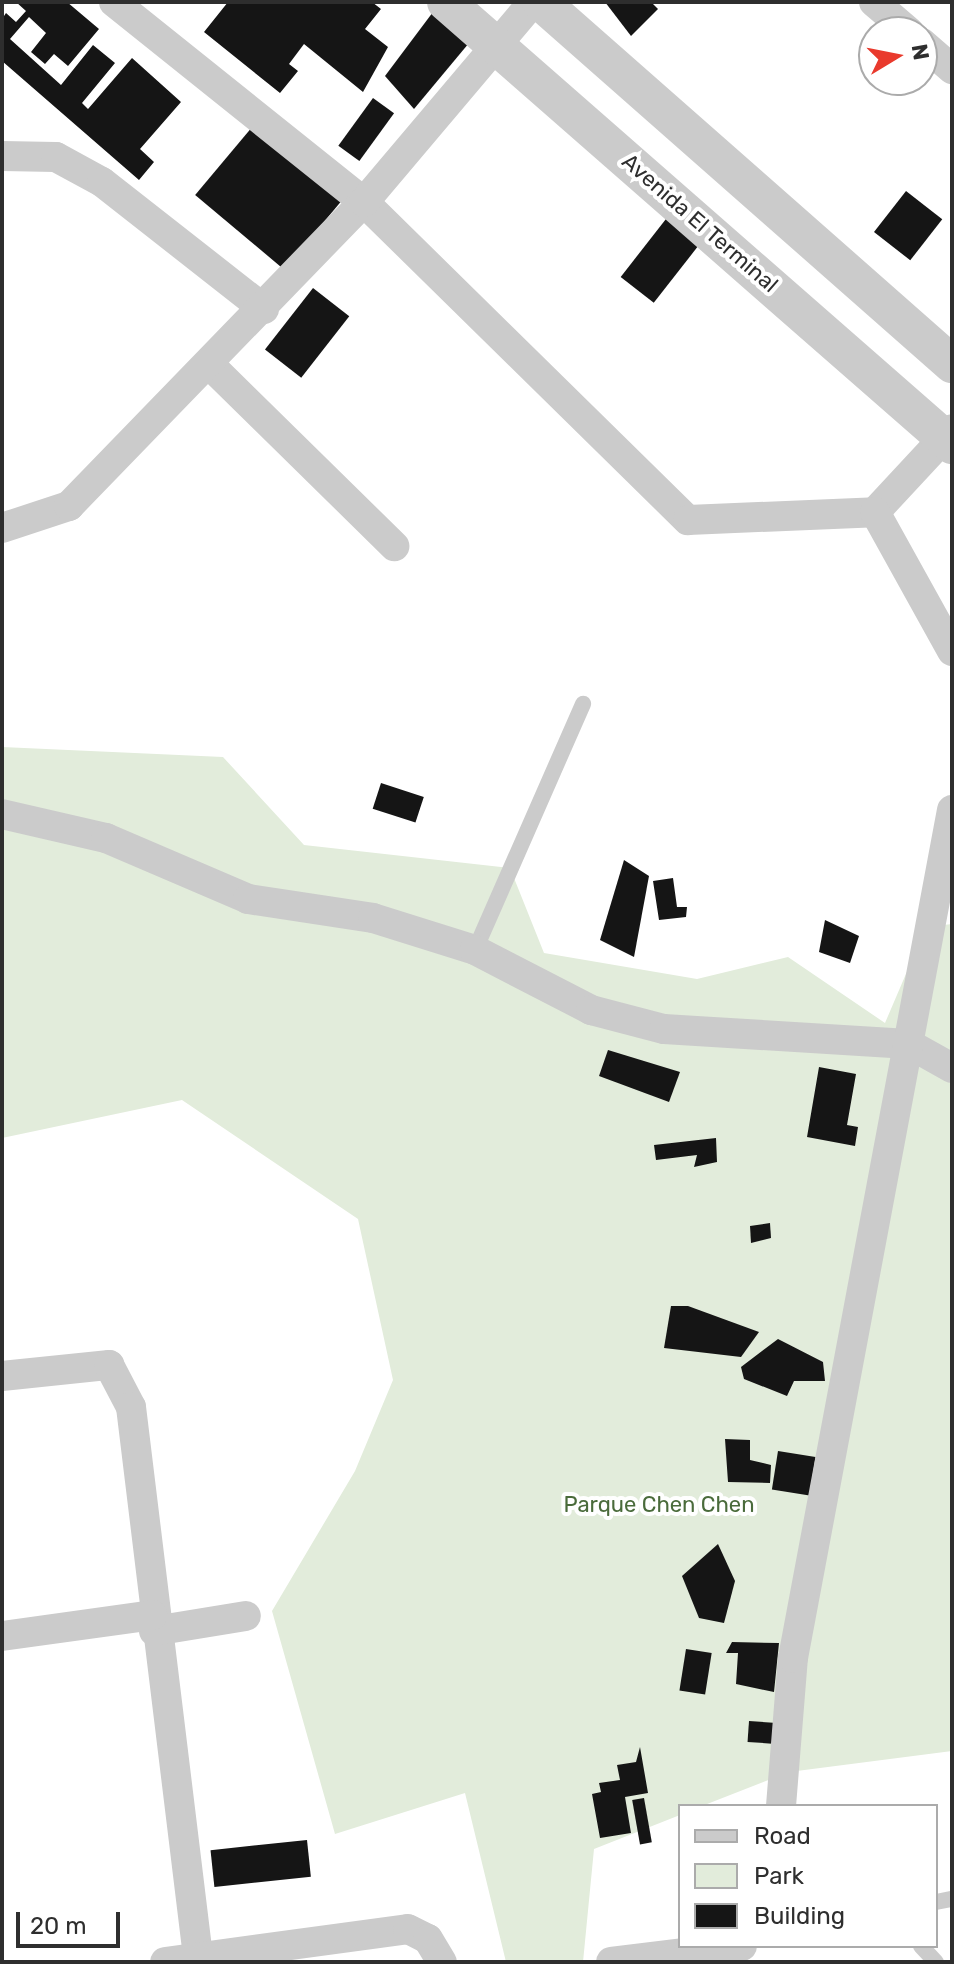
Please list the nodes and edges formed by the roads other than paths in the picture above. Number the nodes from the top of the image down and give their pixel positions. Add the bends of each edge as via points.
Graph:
1 (114, 2) edge
2 (446, 2) edge
3 (533, 2) edge
4 (541, 2) edge
5 (874, 2) edge
6 (890, 16) edge
7 (497, 46) junction
8 (2, 156) edge
9 (364, 202) junction
10 (264, 309) junction
11 (209, 364) junction
12 (952, 364) edge
13 (949, 437) edge
14 (875, 512) junction
15 (2, 528) edge
16 (394, 546) dead end
17 (952, 651) edge
18 (583, 704) dead end
19 (952, 810) edge
20 (2, 814) edge
21 (475, 950) junction
22 (909, 1044) junction
23 (952, 1068) edge
24 (2, 1376) edge
25 (246, 1616) dead end
26 (154, 1623) junction
27 (2, 1636) edge
28 (781, 1804) edge
29 (726, 1948) edge
30 (198, 1957) junction
31 (165, 1962) edge
32 (442, 1962) edge
33 (611, 1962) edge

1 - 9 street
2 - 7 street, Avenida El Terminal
3 - 7 street
4 - 12 street
5 - 6 street
7 - 9 street
7 - 13 street, Avenida El Terminal
8 - 10 street via 56,157 102,182
9 - 10 street
9 - 14 street via 676,513 709,524
10 - 11 street
11 - 15 street via 69,506
11 - 16 street
13 - 14 street
14 - 17 street
18 - 21 lane
19 - 22 street
20 - 21 street via 106,838 248,899 373,918
21 - 22 street via 591,1010 664,1029
22 - 23 street
22 - 28 street via 793,1658
24 - 26 street via 92,1362 109,1365 123,1384
25 - 26 street
26 - 27 street
26 - 30 street
29 - 33 street
30 - 31 street
30 - 32 street via 408,1929 428,1939

